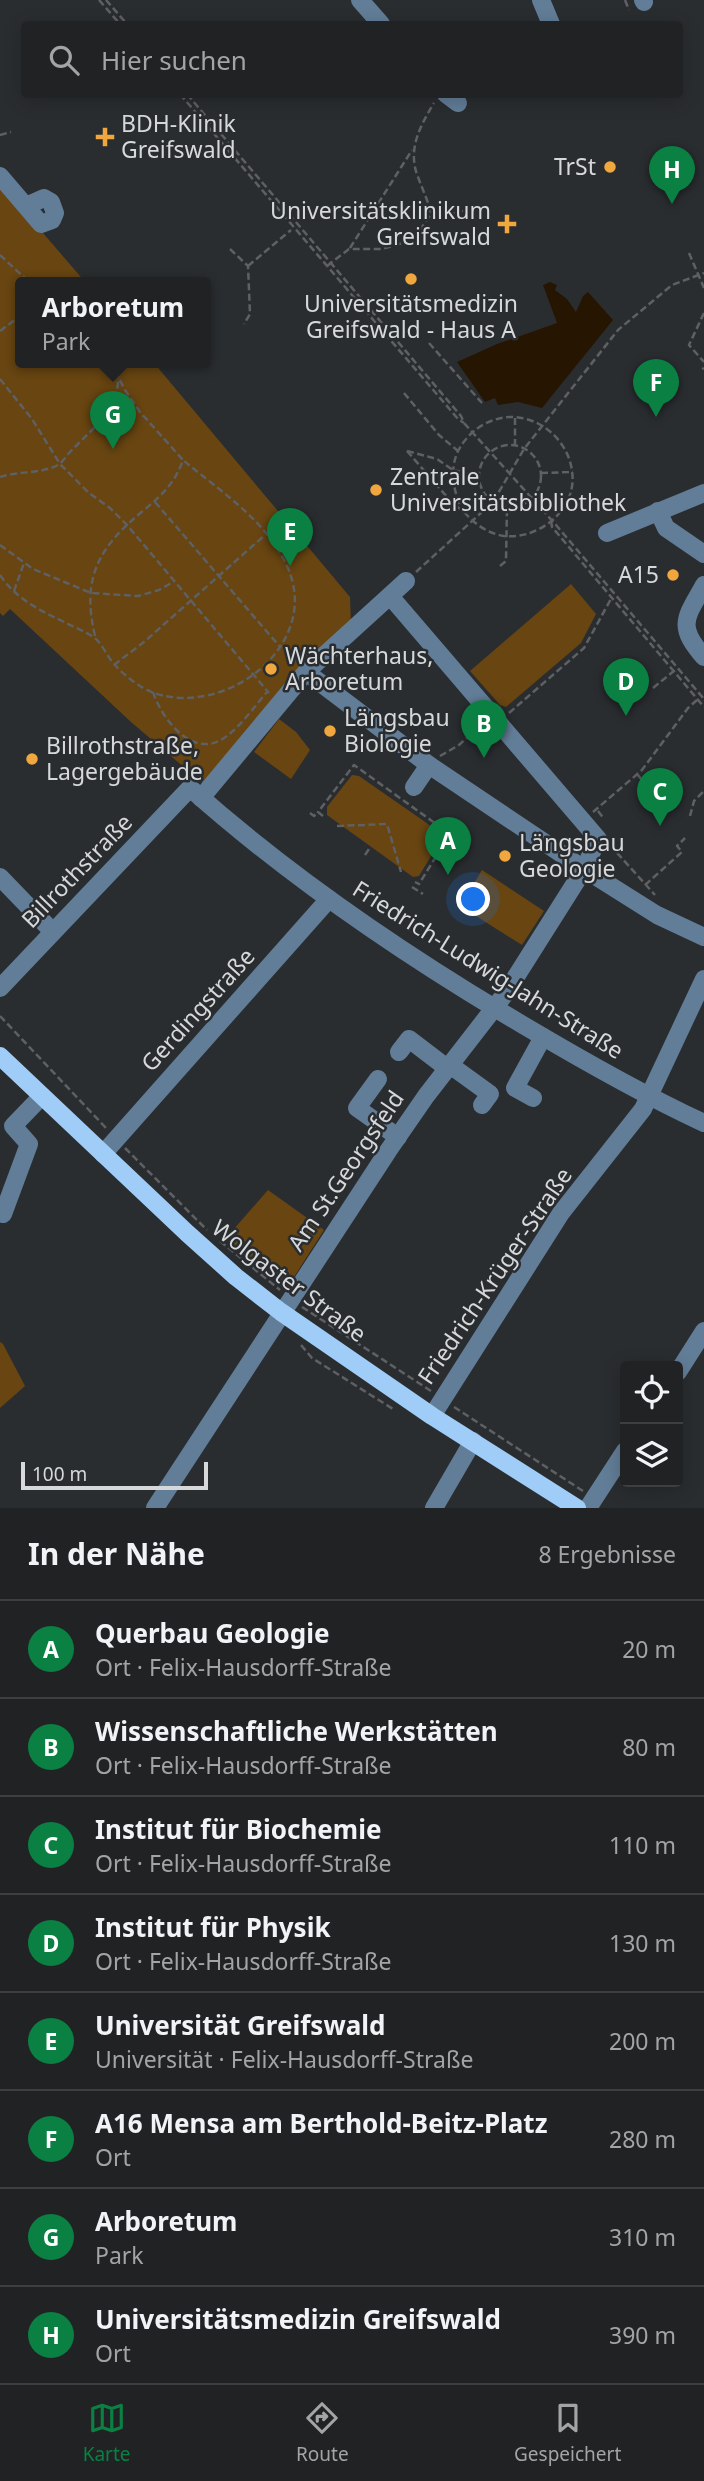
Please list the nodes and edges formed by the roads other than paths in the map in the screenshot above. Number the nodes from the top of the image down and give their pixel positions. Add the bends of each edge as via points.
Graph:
1 (360, 0) edge
2 (541, 0) edge
3 (378, 21) edge
4 (550, 21) edge
5 (0, 176) edge
6 (26, 206) dead end
7 (704, 493) edge
8 (662, 520) junction
9 (607, 533) dead end
10 (704, 554) edge
11 (406, 581) road end
12 (704, 585) edge
13 (390, 596) junction
14 (704, 657) edge
15 (306, 672) junction
16 (429, 765) junction
17 (414, 788) dead end
18 (196, 793) junction
19 (584, 869) junction
20 (0, 877) edge
21 (329, 899) junction
22 (53, 932) junction
23 (704, 937) edge
24 (704, 979) edge
25 (0, 988) edge
26 (495, 1008) junction
27 (543, 1037) junction
28 (399, 1052) dead end
29 (0, 1056) edge
30 (449, 1067) junction
31 (378, 1079) dead end
32 (42, 1096) junction
33 (648, 1097) junction
34 (533, 1098) dead end
35 (482, 1105) dead end
36 (704, 1123) edge
37 (398, 1137) junction
38 (103, 1154) junction
39 (3, 1214) dead end
40 (286, 1306) junction
41 (704, 1331) edge
42 (683, 1364) edge
43 (432, 1416) junction
44 (474, 1441) junction
45 (620, 1459) edge
46 (155, 1508) edge
47 (433, 1508) edge
48 (577, 1508) edge
49 (588, 1508) edge

1 - 3 street
2 - 4 street
5 - 6 street
7 - 8 street
8 - 9 street
8 - 10 street
11 - 13 street, Billrothstraße
12 - 14 street via 687,617 686,630
13 - 15 street, Billrothstraße
13 - 19 street, Am St.Georgsfeld via 495,719 590,815 598,839
15 - 16 street
15 - 18 street, Billrothstraße via 273,697
16 - 17 street
16 - 19 street
18 - 21 street, Friedrich-Ludwig-Jahn-Straße
18 - 22 street, Billrothstraße
19 - 23 street
19 - 26 street, Am St.Georgsfeld
20 - 22 street
21 - 26 street, Friedrich-Ludwig-Jahn-Straße
21 - 38 street, Gerdingstraße
22 - 25 street, Billrothstraße
24 - 33 street, Friedrich-Krüger-Straße
26 - 27 street, Friedrich-Ludwig-Jahn-Straße
26 - 30 street, Am St.Georgsfeld
27 - 33 street, Friedrich-Ludwig-Jahn-Straße
27 - 34 street via 515,1088
28 - 30 street via 409,1040
29 - 32 main road, Wolgaster Straße
30 - 35 street via 490,1094
30 - 37 street, Am St.Georgsfeld
31 - 37 street via 357,1108
32 - 38 main road, Wolgaster Straße
32 - 39 street via 13,1126 29,1144
33 - 36 street, Friedrich-Ludwig-Jahn-Straße
33 - 43 street, Friedrich-Krüger-Straße via 561,1213
37 - 40 street, Am St.Georgsfeld
38 - 40 main road, Wolgaster Straße via 211,1255
40 - 43 main road, Wolgaster Straße
40 - 46 street, Am St.Georgsfeld
41 - 42 street
43 - 44 main road, Wolgaster Straße
44 - 47 street
44 - 48 main road, Wolgaster Straße
45 - 49 street

